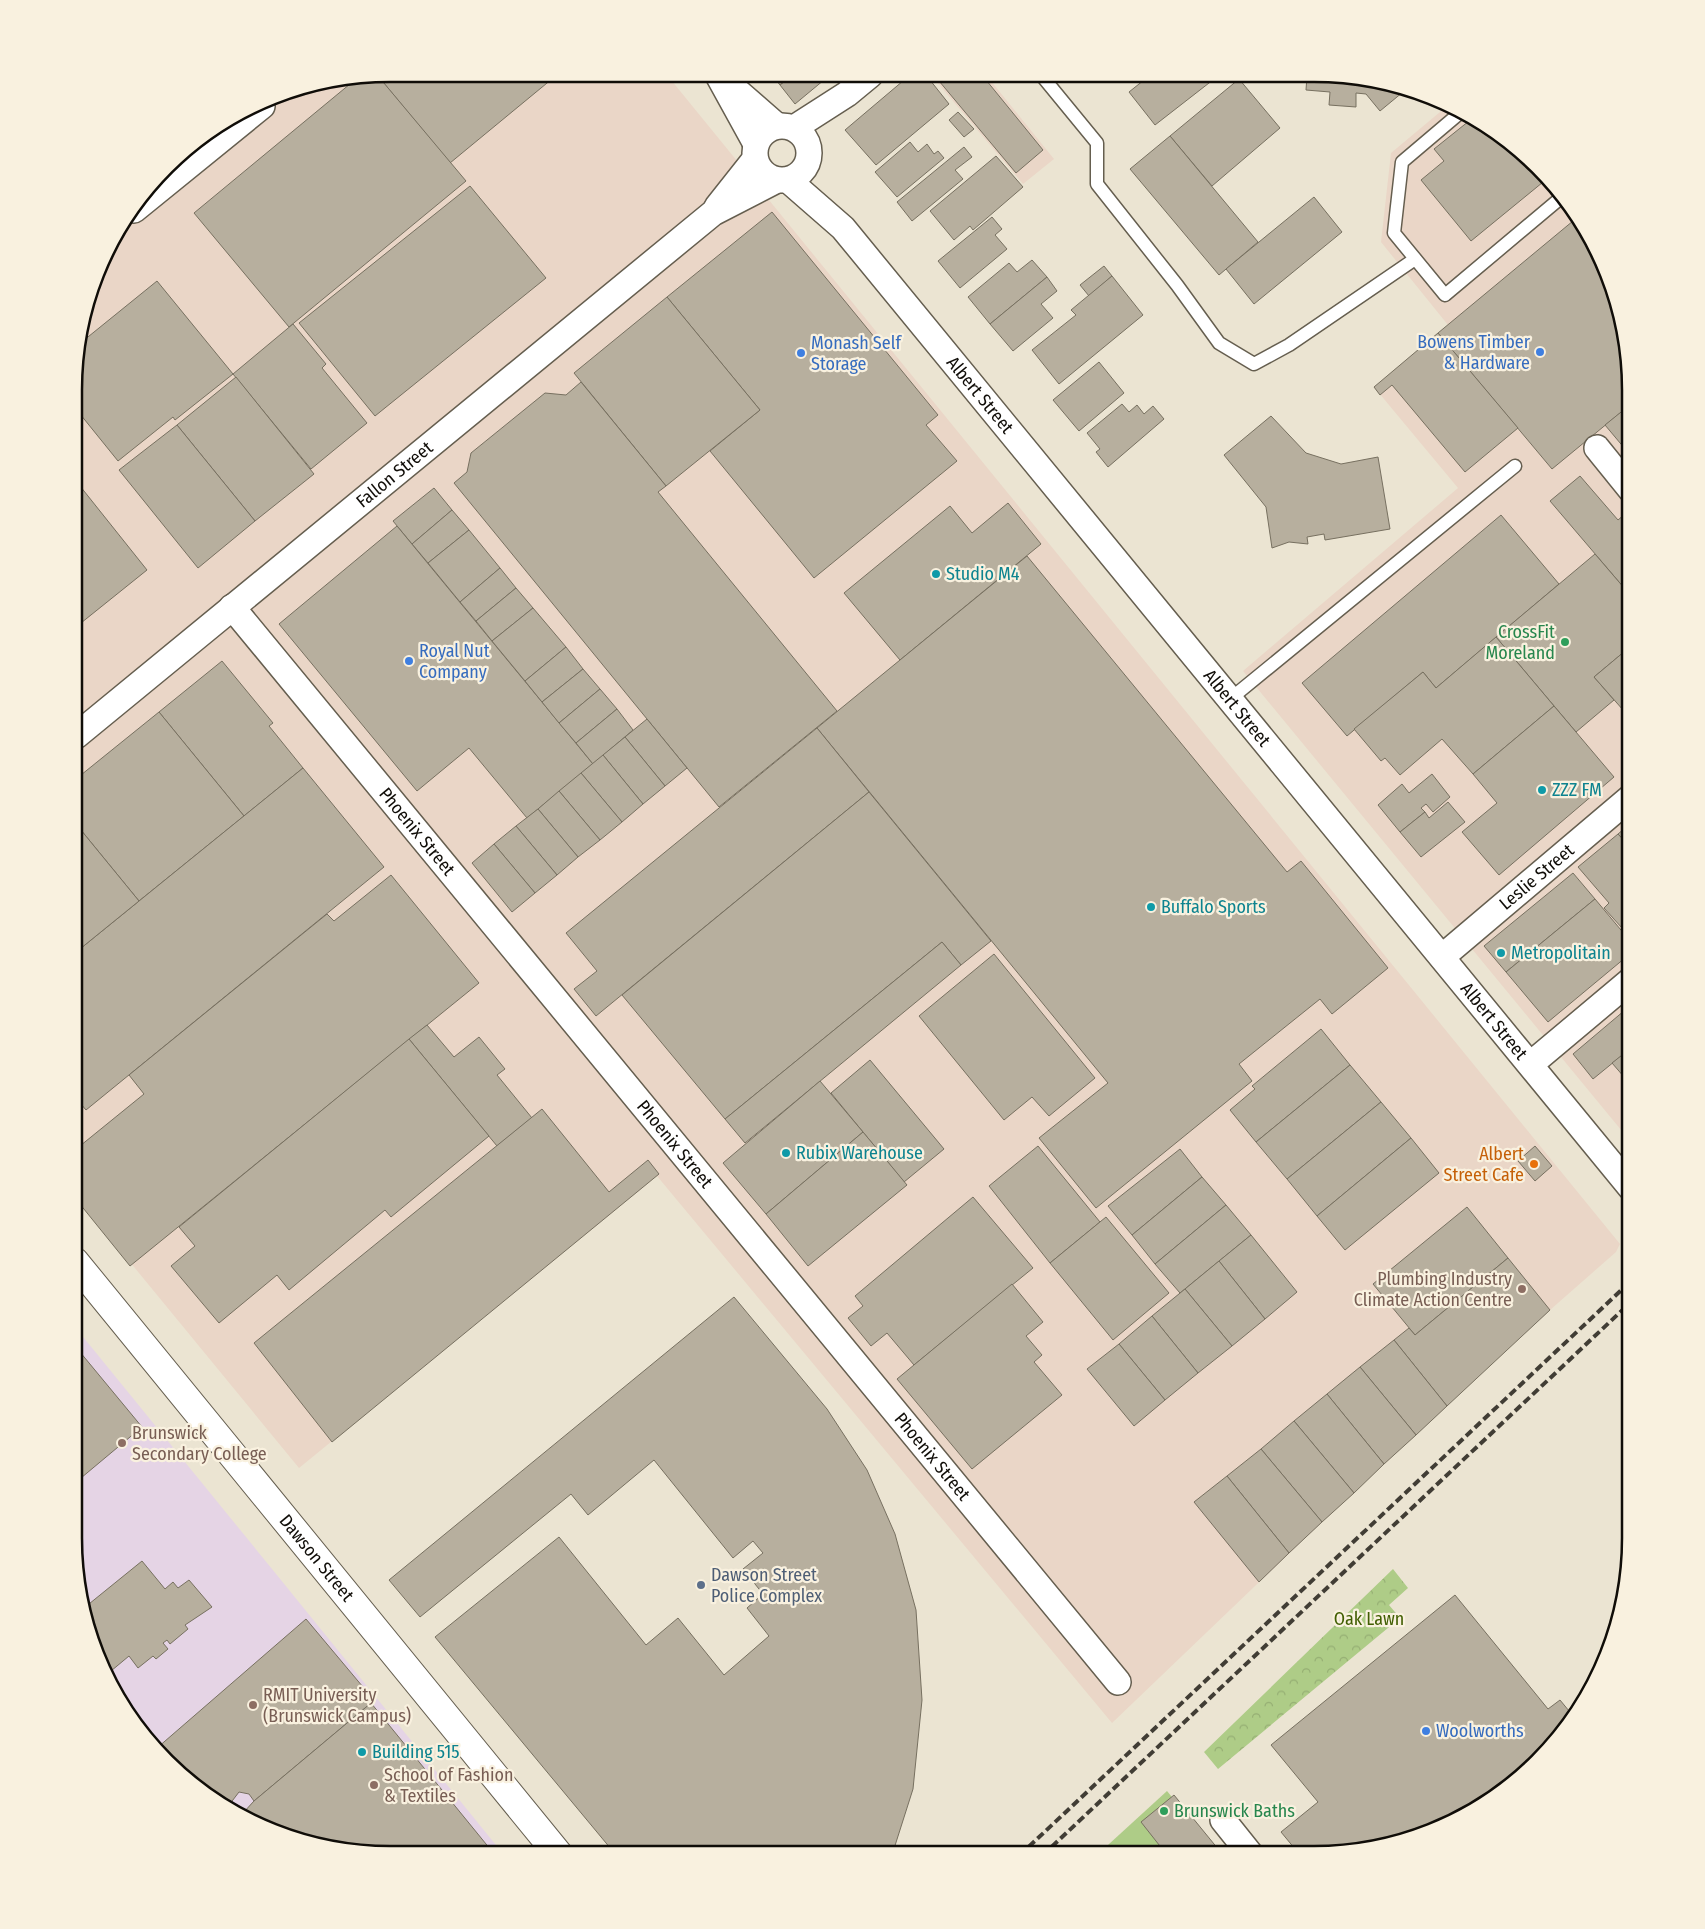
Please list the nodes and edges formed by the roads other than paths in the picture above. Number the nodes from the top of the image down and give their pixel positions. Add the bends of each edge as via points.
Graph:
1 (722, 82) edge
2 (727, 82) edge
3 (862, 82) edge
4 (1047, 82) edge
5 (248, 117) edge
6 (1456, 117) edge
7 (797, 140) junction
8 (756, 151) junction
9 (782, 180) junction
10 (153, 195) edge
11 (1557, 201) edge
12 (713, 213) junction
13 (844, 228) junction
14 (1415, 259) junction
15 (1597, 448) dead end
16 (1515, 466) dead end
17 (1622, 479) edge
18 (232, 607) junction
19 (1229, 700) junction
20 (82, 731) edge
21 (1622, 805) edge
22 (1442, 957) junction
23 (1622, 988) edge
24 (1531, 1064) junction
25 (1622, 1177) edge
26 (82, 1271) edge
27 (1118, 1682) dead end
28 (1223, 1820) dead end
29 (552, 1846) edge
30 (1244, 1846) edge

1 - 8 street, Albert Street
2 - 7 street, Albert Street
3 - 7 street
4 - 14 lane via 1097,144 1097,184 1219,342 1254,364 1289,345
5 - 10 street
6 - 14 lane via 1402,162 1394,233
7 - 8 street via 764,132
7 - 9 street via 800,174
7 - 13 street, Albert Street
8 - 9 street via 762,173
8 - 12 street, Fallon Street
9 - 12 street, Fallon Street
9 - 13 street, Albert Street
11 - 14 lane via 1445,295
12 - 18 street, Fallon Street
13 - 19 street, Albert Street
15 - 17 street
16 - 19 lane
18 - 20 street, Fallon Street
18 - 27 street, Phoenix Street
19 - 22 street, Albert Street
21 - 22 street, Leslie Street
22 - 24 street, Albert Street
23 - 24 street
24 - 25 street, Albert Street
26 - 29 street, Dawson Street
28 - 30 street

